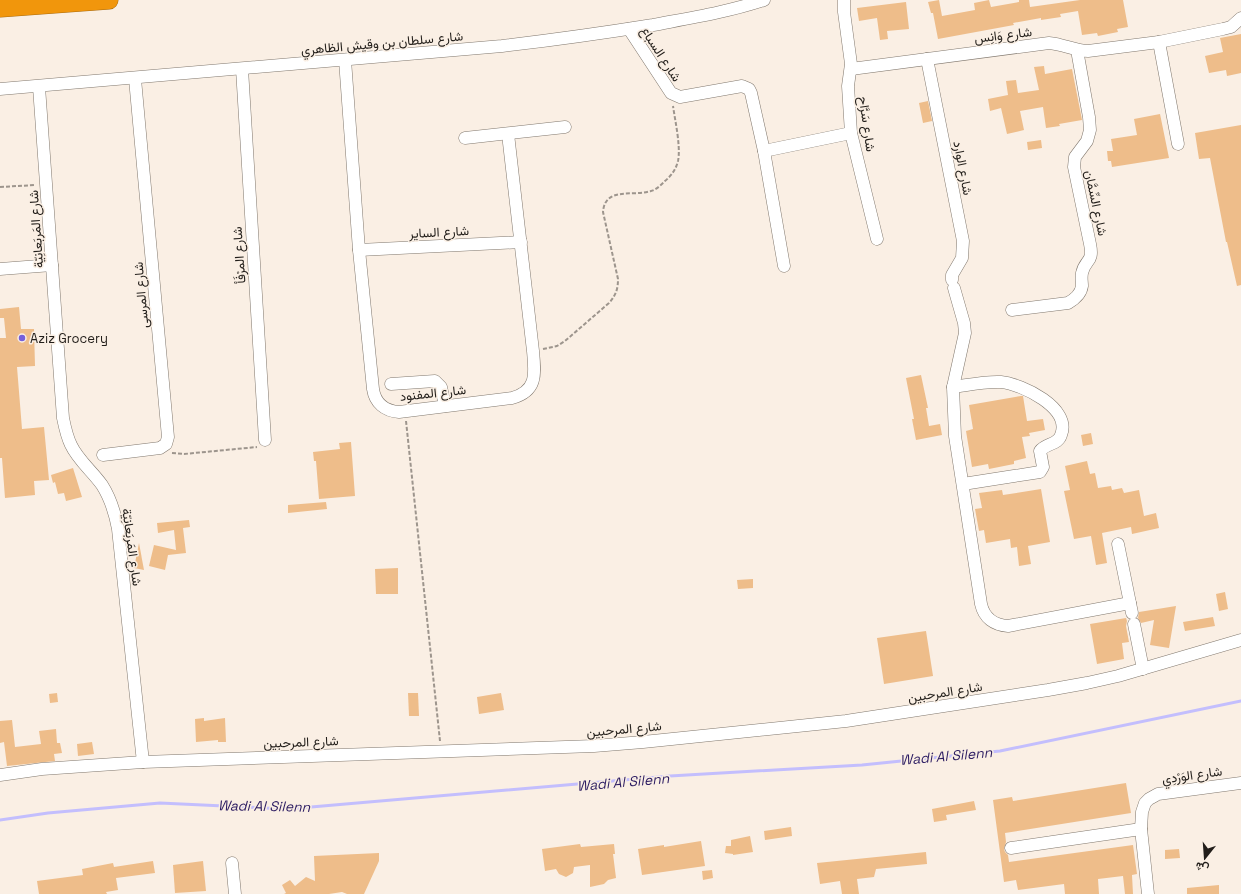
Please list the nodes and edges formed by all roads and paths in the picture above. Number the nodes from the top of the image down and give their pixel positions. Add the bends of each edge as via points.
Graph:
1 (109, 0) edge
2 (764, 0) edge
3 (838, 0) edge
4 (844, 6) edge
5 (0, 8) edge
6 (1241, 18) edge
7 (629, 29) junction
8 (1159, 42) junction
9 (1077, 50) junction
10 (345, 60) junction
11 (927, 60) junction
12 (242, 69) junction
13 (851, 69) junction
14 (135, 79) junction
15 (39, 87) junction
16 (0, 90) edge
17 (672, 94) junction
18 (565, 127) dead end
19 (852, 133) junction
20 (508, 134) junction
21 (464, 138) dead end
22 (1178, 144) dead end
23 (764, 151) junction
24 (47, 185) junction
25 (0, 187) edge
26 (877, 239) dead end
27 (521, 242) junction
28 (359, 250) junction
29 (52, 265) junction
30 (784, 266) dead end
31 (0, 269) edge
32 (1012, 310) dead end
33 (533, 351) junction
34 (391, 384) dead end
35 (953, 387) junction
36 (445, 406) junction
37 (405, 411) junction
38 (265, 440) joint
39 (163, 447) junction
40 (103, 455) dead end
41 (963, 484) junction
42 (1118, 544) dead end
43 (1132, 613) junction
44 (1241, 640) edge
45 (1143, 669) junction
46 (441, 752) junction
47 (143, 762) junction
48 (0, 775) edge
49 (1241, 783) edge
50 (1141, 829) junction
51 (1011, 848) dead end
52 (232, 863) dead end
53 (235, 894) edge
54 (1148, 894) edge

1 - 5 highway
2 - 7 street, شارع سلطان بن وقيش الظاهري via 692,18
3 - 4 street, شارع سَرَّاح
4 - 13 street, شارع سَرَّاح
6 - 8 street, شارع وَانِس via 1231,27
7 - 10 street, شارع سلطان بن وقيش الظاهري via 510,45
7 - 17 street, شارع السباع
8 - 9 street, شارع وَانِس via 1088,51
8 - 22 street
9 - 11 street, شارع وَانِس via 1049,44
9 - 32 street, شارع السِّمَّان via 1090,124 1089,136 1075,157 1074,167 1090,259 1082,272 1080,294 1075,299 1068,303
10 - 12 street, شارع سلطان بن وقيش الظاهري
10 - 28 street, شارع المفنود
11 - 13 street, شارع وَانِس
11 - 35 street, شارع الوارد via 962,236 962,258 952,275 965,333
12 - 14 street, شارع سلطان بن وقيش الظاهري
12 - 38 street, شارع المرْفَأ
13 - 19 street, شارع سَرَّاح via 848,86
14 - 15 street, شارع سلطان بن وقيش الظاهري
14 - 39 street, شارع المرسى via 168,437
15 - 16 street, شارع سلطان بن وقيش الظاهري
15 - 24 street, شارع المَربَعانِيّة
17 - 23 street, شارع السباع via 680,97 746,87 751,93
17 - 33 path via 679,152 676,168 657,188 613,196 604,205 603,212 618,279 615,296 561,344
18 - 20 street
19 - 23 street
19 - 26 street, شارع سَرَّاح
20 - 21 street
20 - 27 street, شارع المفنود
23 - 30 street, شارع السباع
24 - 25 path
24 - 29 street, شارع المَربَعانِيّة
27 - 28 street, شارع الساير
27 - 33 street, شارع المفنود
28 - 37 street, شارع المفنود via 374,394 379,403 388,410
29 - 31 street
29 - 47 street, شارع المَربَعانِيّة via 65,428 71,446 110,499 118,529
33 - 36 street, شارع المفنود via 535,376 525,393 512,398
34 - 36 street via 434,381 441,387
35 - 41 street via 955,436
35 - 41 street via 993,382 1014,385 1028,390 1052,407 1062,420 1063,430 1060,437 1040,451 1040,472
36 - 37 street, شارع المفنود
37 - 46 path
38 - 39 path via 260,446 181,454
39 - 40 street
41 - 43 street via 981,604 991,621 1008,626
42 - 43 street
43 - 45 street
44 - 45 street, شارع المرحبين
45 - 46 street, شارع المرحبين via 1054,689 846,721 594,746
46 - 47 street, شارع المرحبين
47 - 48 street, شارع المرحبين via 42,769
49 - 50 street, شارع الوَرْدِي via 1153,796 1143,808
50 - 51 street
50 - 54 street, شارع الوَرْدِي
52 - 53 street

